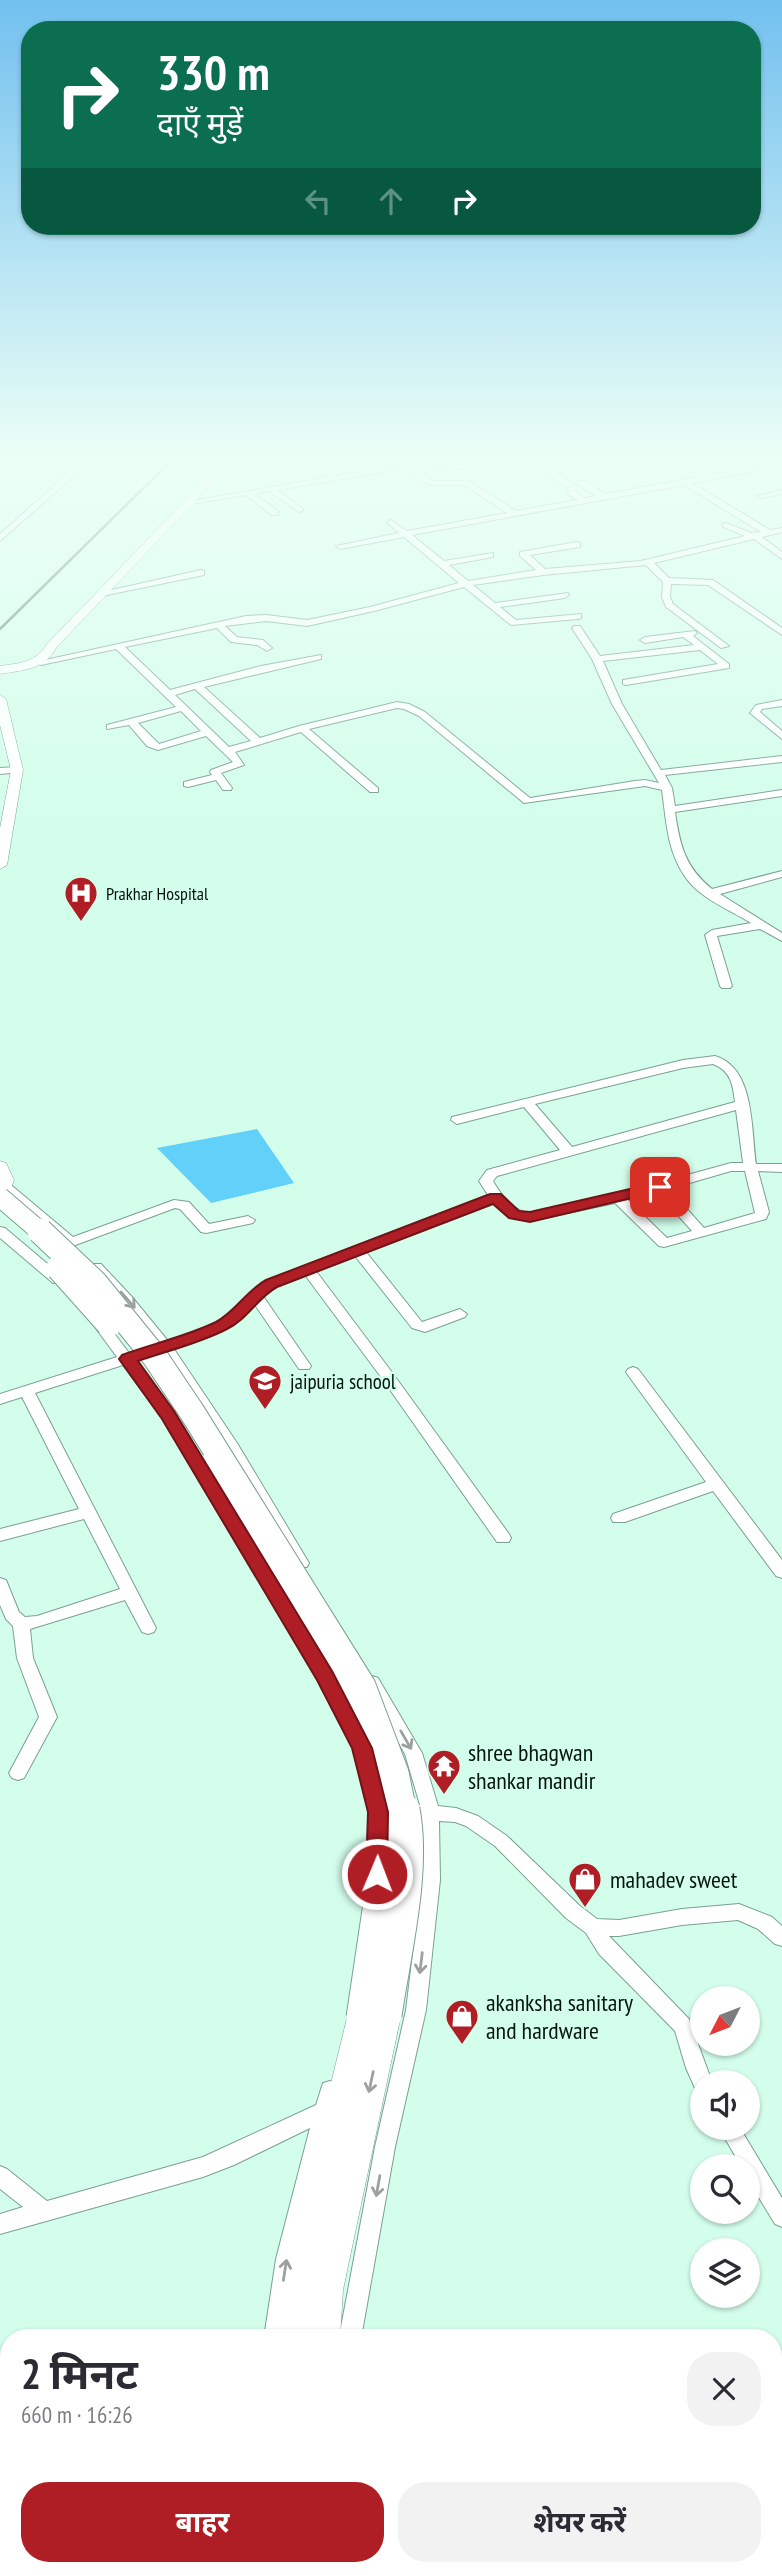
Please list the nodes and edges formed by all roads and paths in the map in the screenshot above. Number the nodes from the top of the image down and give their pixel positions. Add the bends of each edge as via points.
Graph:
1 (113, 581) edge
2 (161, 581) edge
3 (461, 581) edge
4 (483, 581) edge
5 (667, 581) edge
6 (707, 581) edge
7 (464, 584) junction
8 (102, 593) junction
9 (565, 595) dead end
10 (492, 606) junction
11 (578, 616) dead end
12 (219, 625) junction
13 (577, 628) dead end
14 (704, 631) junction
15 (782, 632) edge
16 (685, 634) junction
17 (645, 640) dead end
18 (702, 646) junction
19 (724, 646) dead end
20 (119, 647) junction
21 (267, 648) dead end
22 (318, 657) dead end
23 (597, 659) junction
24 (41, 662) junction
25 (649, 666) junction
26 (0, 670) edge
27 (626, 682) dead end
28 (197, 687) junction
29 (167, 694) junction
30 (0, 699) edge
31 (782, 703) edge
32 (182, 708) junction
33 (132, 722) junction
34 (110, 727) dead end
35 (302, 728) junction
36 (206, 733) junction
37 (782, 736) edge
38 (258, 742) junction
39 (228, 751) junction
40 (782, 759) edge
41 (18, 770) junction
42 (0, 771) edge
43 (659, 773) junction
44 (217, 777) junction
45 (188, 785) dead end
46 (227, 788) dead end
47 (667, 788) junction
48 (374, 790) dead end
49 (782, 793) edge
50 (671, 810) junction
51 (0, 865) edge
52 (782, 874) edge
53 (711, 894) junction
54 (763, 925) junction
55 (782, 938) edge
56 (726, 986) dead end
57 (527, 1103) junction
58 (742, 1104) junction
59 (457, 1120) dead end
60 (569, 1152) junction
61 (0, 1166) edge
62 (750, 1167) junction
63 (782, 1168) edge
64 (660, 1187) junction
65 (1, 1198) edge
66 (496, 1198) junction
67 (618, 1198) junction
68 (248, 1220) dead end
69 (0, 1231) edge
70 (702, 1234) junction
71 (71, 1242) junction
72 (356, 1250) junction
73 (307, 1269) junction
74 (255, 1294) junction
75 (460, 1314) dead end
76 (166, 1346) junction
77 (128, 1359) junction
78 (304, 1366) dead end
79 (633, 1372) dead end
80 (27, 1392) junction
81 (0, 1399) edge
82 (716, 1484) junction
83 (90, 1513) junction
84 (619, 1518) dead end
85 (0, 1535) edge
86 (502, 1538) dead end
87 (782, 1572) edge
88 (0, 1584) edge
89 (130, 1592) junction
90 (21, 1624) junction
91 (148, 1628) dead end
92 (18, 1773) dead end
93 (378, 1812) junction
94 (431, 1812) junction
95 (593, 1927) junction
96 (782, 1938) edge
97 (374, 2016) junction
98 (696, 2070) edge
99 (324, 2110) junction
100 (736, 2140) edge
101 (0, 2176) edge
102 (44, 2211) junction
103 (782, 2217) edge
104 (0, 2224) edge
105 (276, 2329) edge
106 (298, 2329) edge
107 (323, 2329) edge
108 (352, 2329) edge

1 - 8 street
2 - 8 street
3 - 7 street
4 - 7 street
5 - 14 street via 666,601
6 - 15 street
7 - 10 street
7 - 12 street via 307,623 261,617
8 - 24 street
9 - 10 street
10 - 11 street via 519,624
12 - 20 street
12 - 21 street via 234,640 260,642
13 - 23 street
14 - 16 street
14 - 19 street
16 - 17 street
16 - 18 street
18 - 25 street
18 - 25 street via 726,666
20 - 24 street
20 - 29 street
22 - 28 street
23 - 25 street
23 - 43 street via 617,704
24 - 26 street
25 - 27 street
28 - 29 street
28 - 38 street
29 - 32 street
30 - 41 street
31 - 37 street via 760,707 755,713
32 - 33 street
32 - 36 street
33 - 34 street
33 - 36 street via 158,747
35 - 38 street
35 - 47 street via 388,706 406,706 422,714 528,801 645,783
35 - 48 street
36 - 39 street
38 - 39 street
39 - 44 street via 240,763 215,772
40 - 43 street
41 - 42 street
41 - 51 street
43 - 47 street
44 - 45 street
44 - 46 street
47 - 50 street
49 - 50 street
50 - 53 street via 674,841 682,861 689,875
52 - 53 street
53 - 54 street
54 - 55 street
54 - 56 street via 712,935
57 - 58 street via 708,1059 733,1073
57 - 59 street
57 - 60 street
58 - 60 street
58 - 62 street
60 - 66 street via 492,1173 486,1181
61 - 65 street via 7,1180
62 - 63 street
62 - 64 street via 731,1167
62 - 70 street via 761,1216
64 - 67 street
64 - 70 street
65 - 71 street
65 - 97 highway, bridge via 124,1340 176,1416 363,1724 387,1822
66 - 67 street via 520,1217
66 - 72 street
67 - 70 street via 664,1243
68 - 71 street via 206,1229 179,1203
69 - 77 street via 51,1272
71 -> 76 street via 117,1287
72 - 73 street
72 - 75 street via 416,1325 425,1327
73 - 74 street
73 - 86 street
74 - 76 street via 222,1325
74 - 78 street
76 - 77 street
76 -> 94 street via 204,1401 413,1753
77 - 80 street
77 - 93 street via 168,1415 325,1676 362,1748
79 - 82 street
80 - 81 street
80 - 83 street
82 - 84 street
82 - 87 street
83 - 85 street
83 - 89 street
88 - 90 street via 12,1615
89 - 90 street
89 - 91 street
90 - 92 street via 25,1658 48,1717
93 - 94 street
93 - 99 street via 377,1874 359,1976
94 - 95 street via 464,1816 501,1841
94 -> 108 street via 431,1880 415,2010
95 - 96 street via 620,1928 739,1912 765,1923
95 - 98 street via 606,1948 682,2025
97 - 106 highway via 316,2214
97 -> 107 highway
99 - 102 street via 215,2163
105 -> 99 street via 287,2259
100 - 103 street
101 - 102 street
102 - 104 street

